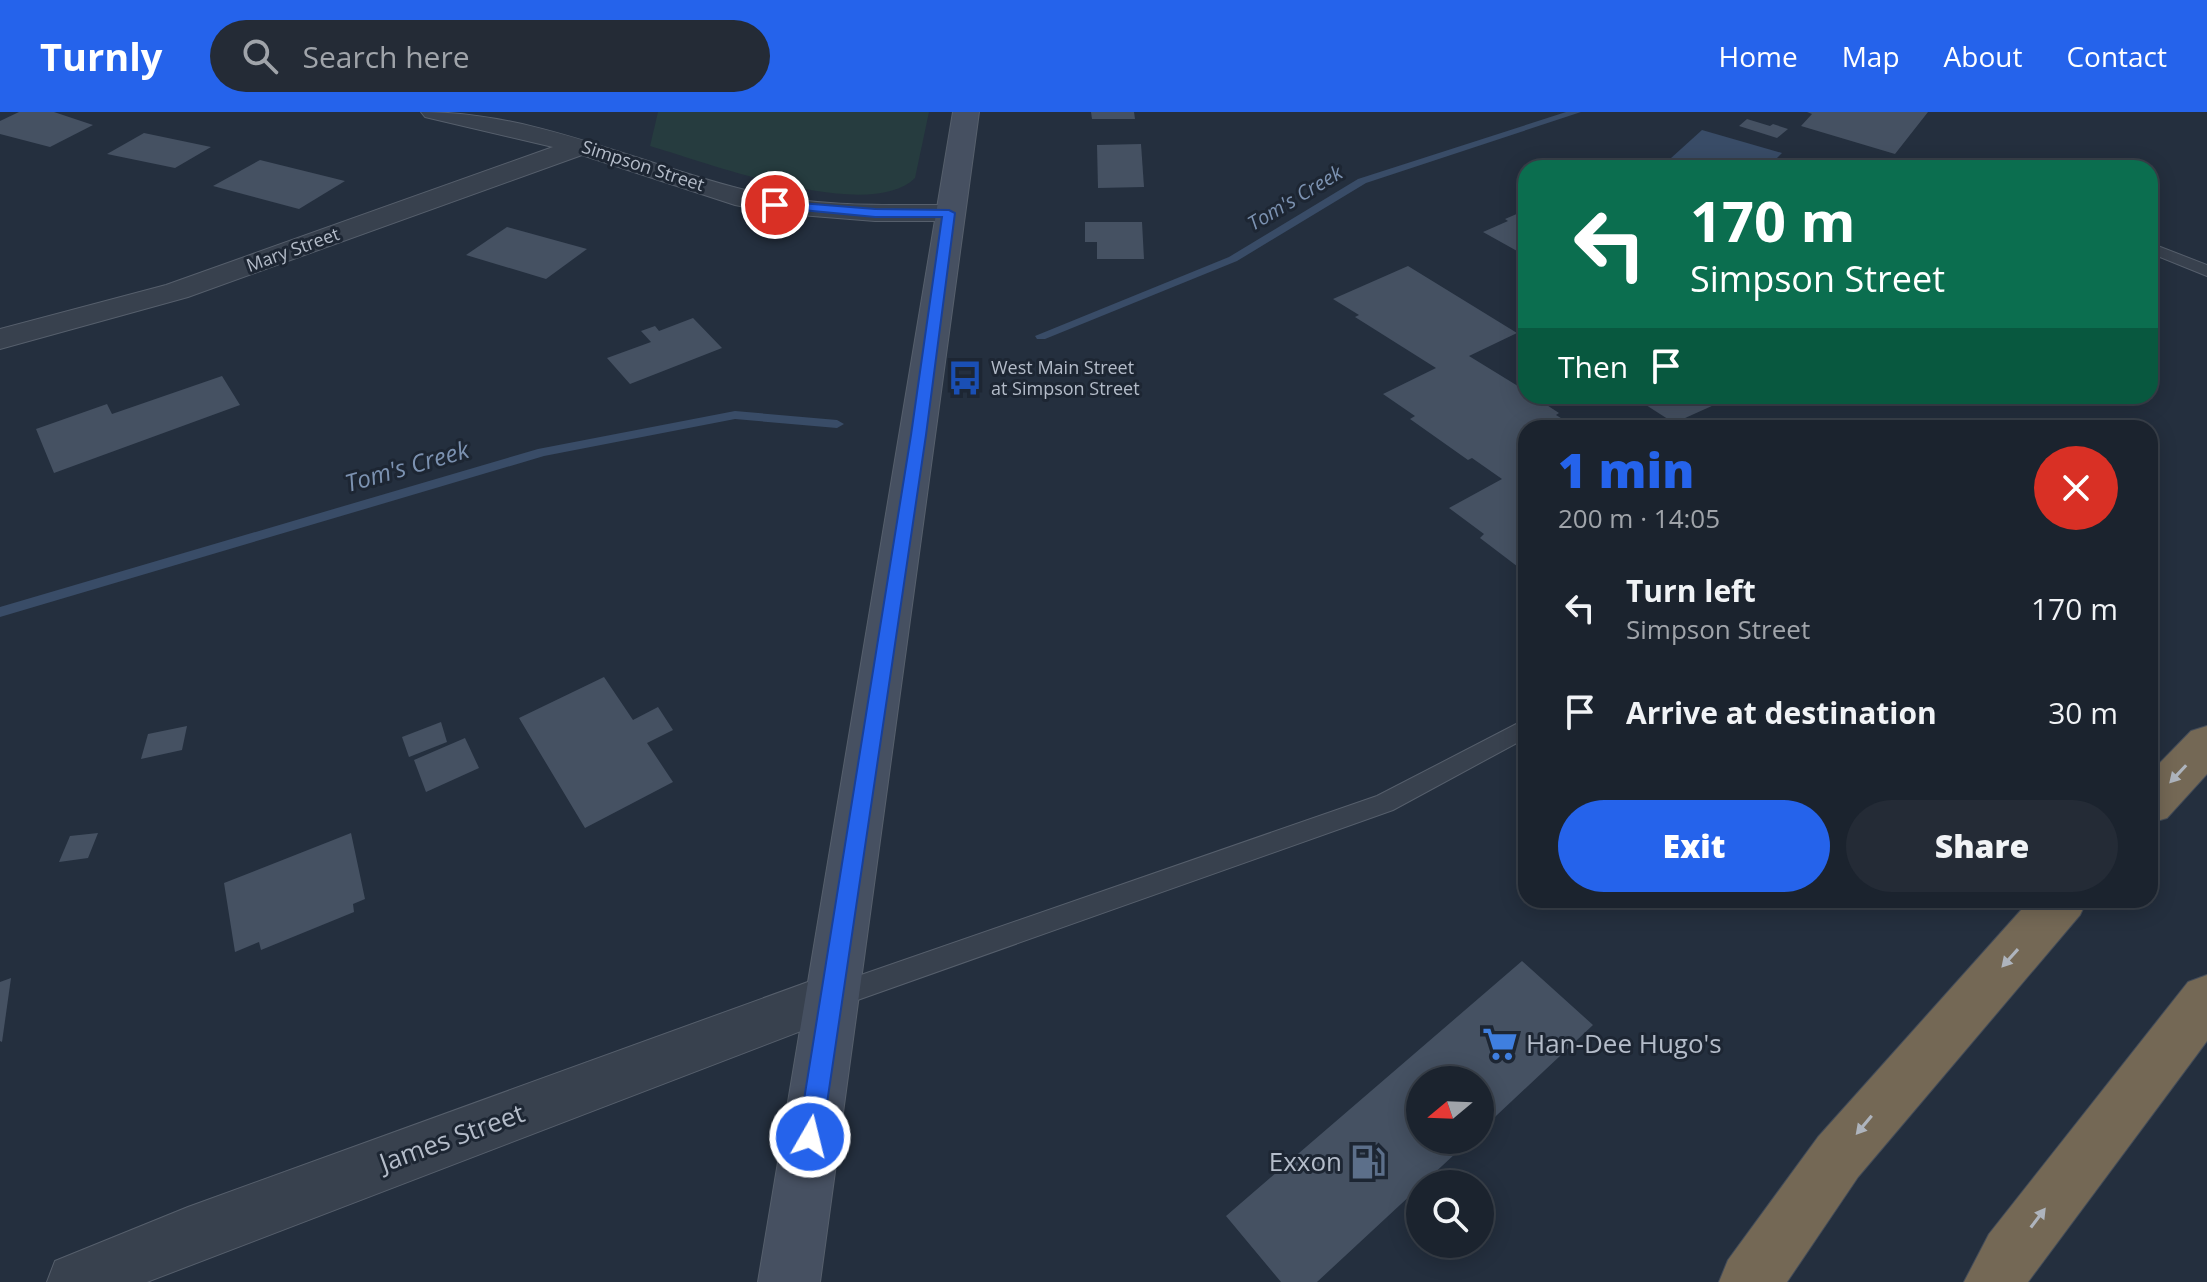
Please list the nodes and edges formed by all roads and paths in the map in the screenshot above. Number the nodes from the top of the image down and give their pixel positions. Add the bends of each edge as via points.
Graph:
1 (434, 112) edge
2 (966, 112) edge
3 (582, 146) junction
4 (949, 213) junction
5 (2158, 251) edge
6 (2207, 271) edge
7 (0, 339) edge
8 (1518, 732) edge
9 (2207, 744) edge
10 (2158, 796) edge
11 (2055, 908) edge
12 (830, 997) junction
13 (2207, 999) edge
14 (76, 1282) edge
15 (789, 1282) edge
16 (1750, 1282) edge
17 (1995, 1282) edge

1 - 3 street, Simpson Street
2 - 4 main road
3 - 4 street, Simpson Street via 775,205
3 - 7 street, Mary Street via 177,291
4 - 12 main road
5 - 6 lane
8 - 12 lane via 1385,803
9 -> 10 highway
11 -> 16 highway via 1838,1157
12 - 14 street, James Street
12 - 15 main road
17 -> 13 highway via 2010,1255

